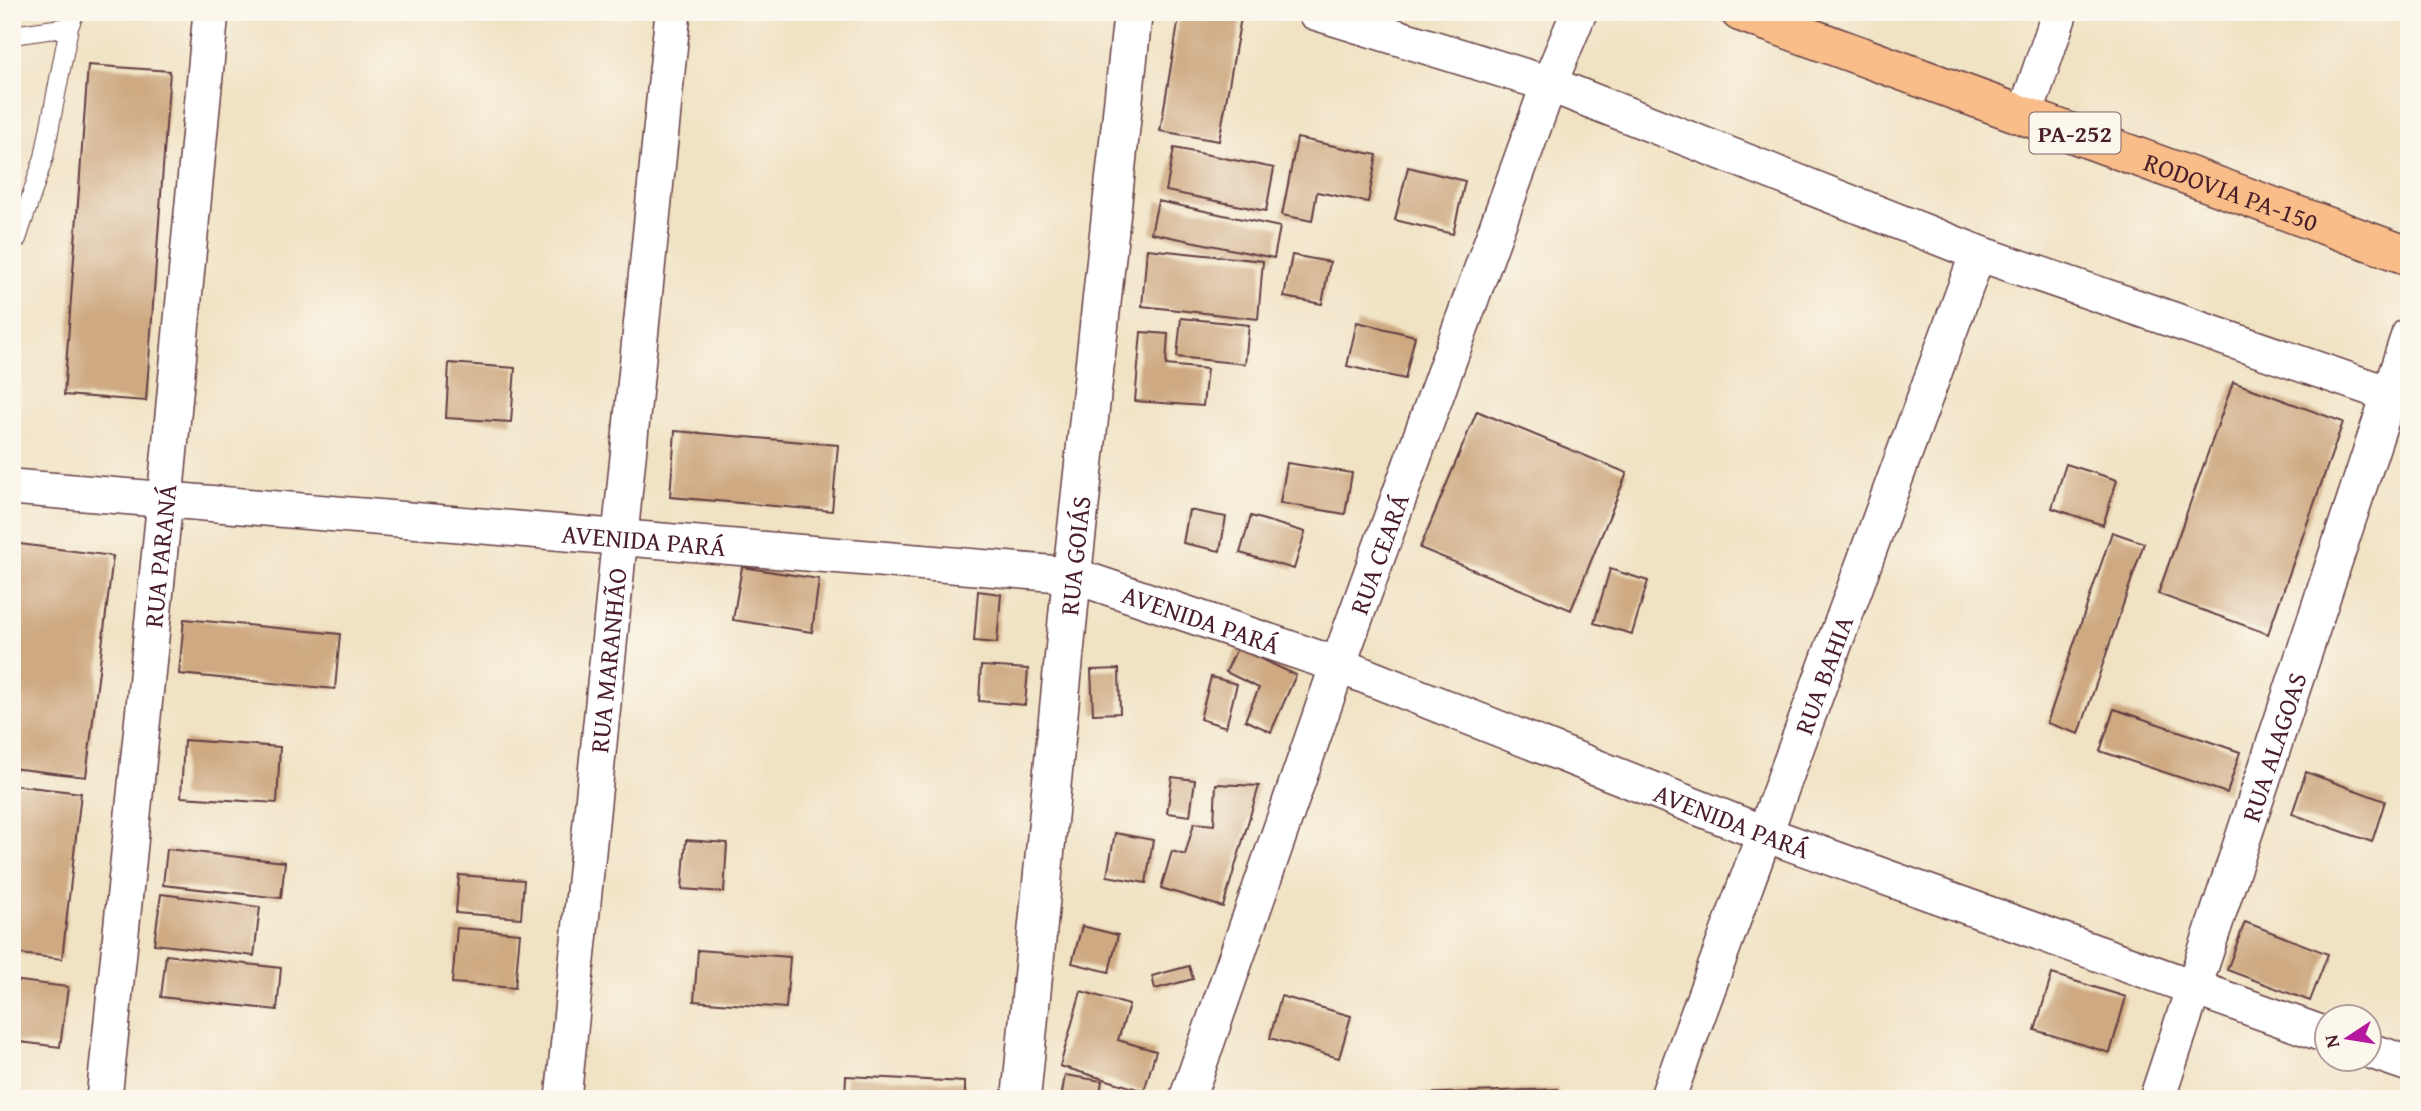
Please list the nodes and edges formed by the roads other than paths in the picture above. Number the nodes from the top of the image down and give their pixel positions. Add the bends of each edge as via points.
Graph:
1 (211, 12) edge
2 (673, 12) edge
3 (1133, 12) edge
4 (1315, 12) edge
5 (1579, 12) edge
6 (1740, 12) edge
7 (2060, 12) edge
8 (72, 19) edge
9 (12, 35) edge
10 (1549, 84) junction
11 (2025, 116) junction
12 (12, 241) edge
13 (1979, 253) junction
14 (2409, 256) edge
15 (2409, 335) edge
16 (2400, 398) edge
17 (12, 487) edge
18 (165, 500) junction
19 (619, 537) junction
20 (1072, 575) junction
21 (1338, 665) junction
22 (1765, 834) junction
23 (2194, 987) junction
24 (2312, 1030) edge
25 (2382, 1055) edge
26 (2409, 1064) edge
27 (104, 1099) edge
28 (563, 1099) edge
29 (1021, 1099) edge
30 (1186, 1099) edge
31 (1667, 1099) edge
32 (2157, 1099) edge

1 - 18 street, RUA PARANÁ
2 - 19 street, RUA MARANHÃO
3 - 20 street, RUA GOIÁS
4 - 10 street
5 - 10 street, RUA CEARÁ
6 - 11 highway, RODOVIA PA-150 / PA-252
7 - 11 street
8 - 9 lane
8 - 12 lane via 44,157 17,239
10 - 13 street
10 - 21 street, RUA CEARÁ
11 - 14 highway, RODOVIA PA-150 / PA-252
13 - 16 street
13 - 22 street, RUA BAHIA
15 - 16 street, RUA ALAGOAS
16 - 23 street, RUA ALAGOAS
17 - 18 street, AVENIDA PARÁ
18 - 19 street, AVENIDA PARÁ
18 - 27 street, RUA PARANÁ
19 - 20 street, AVENIDA PARÁ
19 - 28 street, RUA MARANHÃO
20 - 21 street, AVENIDA PARÁ
20 - 29 street, RUA GOIÁS
21 - 22 street, AVENIDA PARÁ
21 - 30 street, RUA CEARÁ
22 - 23 street, AVENIDA PARÁ
22 - 31 street, RUA BAHIA
23 - 24 street, AVENIDA PARÁ
23 - 32 street, RUA ALAGOAS
25 - 26 street

